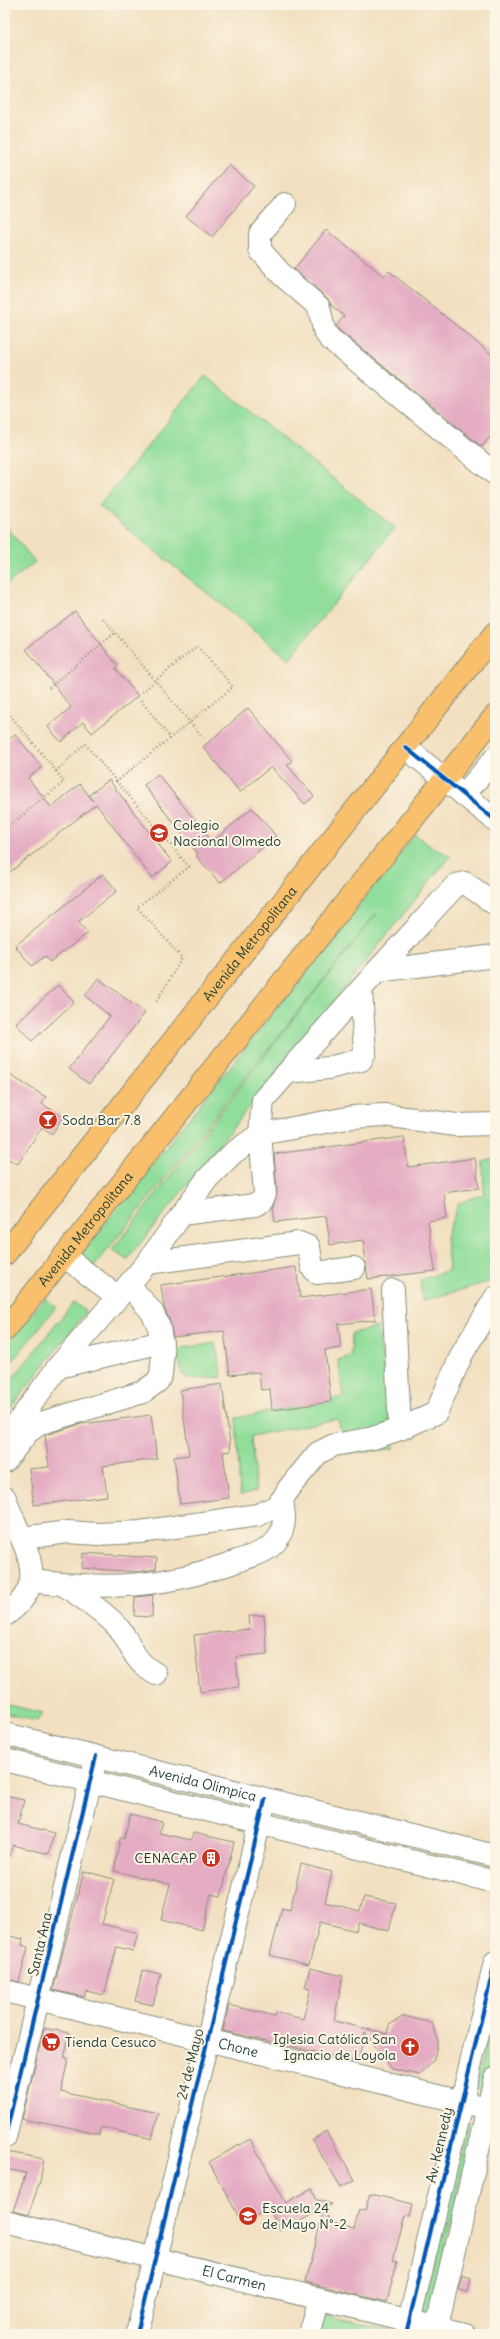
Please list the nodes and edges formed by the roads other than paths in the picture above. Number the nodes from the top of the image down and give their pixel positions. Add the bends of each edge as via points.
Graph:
1 (284, 204) dead end
2 (493, 468) edge
3 (495, 633) edge
4 (495, 716) edge
5 (405, 747) junction
6 (495, 758) edge
7 (445, 779) junction
8 (464, 795) junction
9 (495, 820) edge
10 (495, 904) edge
11 (495, 956) edge
12 (377, 971) junction
13 (361, 990) junction
14 (289, 1072) junction
15 (495, 1124) edge
16 (260, 1134) junction
17 (181, 1214) junction
18 (5, 1254) edge
19 (64, 1256) junction
20 (147, 1263) junction
21 (354, 1268) dead end
22 (393, 1290) dead end
23 (123, 1291) junction
24 (495, 1298) edge
25 (5, 1330) edge
26 (162, 1342) junction
27 (58, 1367) junction
28 (400, 1429) junction
29 (5, 1440) edge
30 (5, 1461) edge
31 (5, 1498) edge
32 (282, 1500) junction
33 (22, 1538) junction
34 (31, 1581) junction
35 (64, 1584) junction
36 (5, 1615) edge
37 (156, 1674) dead end
38 (5, 1734) edge
39 (96, 1756) junction
40 (5, 1760) edge
41 (90, 1781) junction
42 (265, 1800) junction
43 (260, 1824) junction
44 (495, 1856) edge
45 (495, 1882) edge
46 (495, 1962) edge
47 (5, 1991) edge
48 (38, 1999) junction
49 (208, 2040) junction
50 (495, 2078) edge
51 (460, 2102) junction
52 (491, 2109) edge
53 (5, 2138) edge
54 (5, 2222) edge
55 (155, 2257) junction
56 (319, 2299) junction
57 (407, 2327) edge
58 (436, 2330) edge
59 (137, 2334) edge
60 (309, 2334) edge
61 (464, 2334) edge

1 - 2 street via 260,234 260,250 283,276 320,307 324,330 329,338
3 - 5 highway, Avenida Metropolitana
4 - 7 highway, Avenida Metropolitana
5 - 7 street
5 - 18 highway, Avenida Metropolitana
6 - 8 street
7 - 8 street
7 - 19 highway, Avenida Metropolitana
8 - 9 street
10 - 12 street via 465,883 456,885
11 - 12 street
12 - 13 street
13 - 14 street
13 - 14 street via 365,1052 361,1060 328,1068
14 - 16 street via 263,1100
15 - 16 street via 456,1125 384,1115 353,1117
16 - 17 street via 233,1153 207,1179
16 - 17 street via 265,1194 262,1201 255,1205
17 - 20 street
19 - 23 street
19 - 25 highway, Avenida Metropolitana
20 - 21 street via 299,1243 309,1247 312,1267 317,1273
20 - 23 street
22 - 28 street
23 - 26 street via 152,1312
23 - 27 street
24 - 28 street via 462,1354 436,1413
26 - 27 street
26 - 30 street via 161,1374 154,1386 144,1392 41,1423 28,1432
27 - 29 street
28 - 32 street via 373,1438 334,1445 318,1453
31 - 33 street
32 - 33 street via 265,1512 246,1518 140,1532 68,1532
32 - 35 street via 285,1519 280,1537 265,1551 206,1573 150,1584 113,1587
33 - 34 street via 32,1563
34 - 35 street
34 - 36 street via 26,1595 15,1609
35 - 37 street via 115,1624 142,1666
38 - 39 street, Avenida Olimpica
39 - 41 street, Santa Ana
39 - 42 street, Avenida Olimpica
40 - 41 street, Avenida Olimpica
41 - 43 street, Avenida Olimpica
41 - 48 street, Santa Ana
42 - 43 street, 24 de Mayo
42 - 44 street, Avenida Olimpica
43 - 45 street, Avenida Olimpica
43 - 49 street, 24 de Mayo
46 - 51 street, Av. Kennedy
47 - 48 street, Chone
48 - 49 street, Chone
48 - 53 street, Santa Ana
49 - 51 street, Chone
49 - 55 street, 24 de Mayo
50 - 52 street
51 - 52 street, Chone
51 - 57 street, Av. Kennedy
52 - 58 street
54 - 55 street, El Carmen
55 - 56 street, El Carmen
55 - 59 street, 24 de Mayo
56 - 57 street, El Carmen
56 - 60 street
57 - 58 street, El Carmen
58 - 61 street, El Carmen

